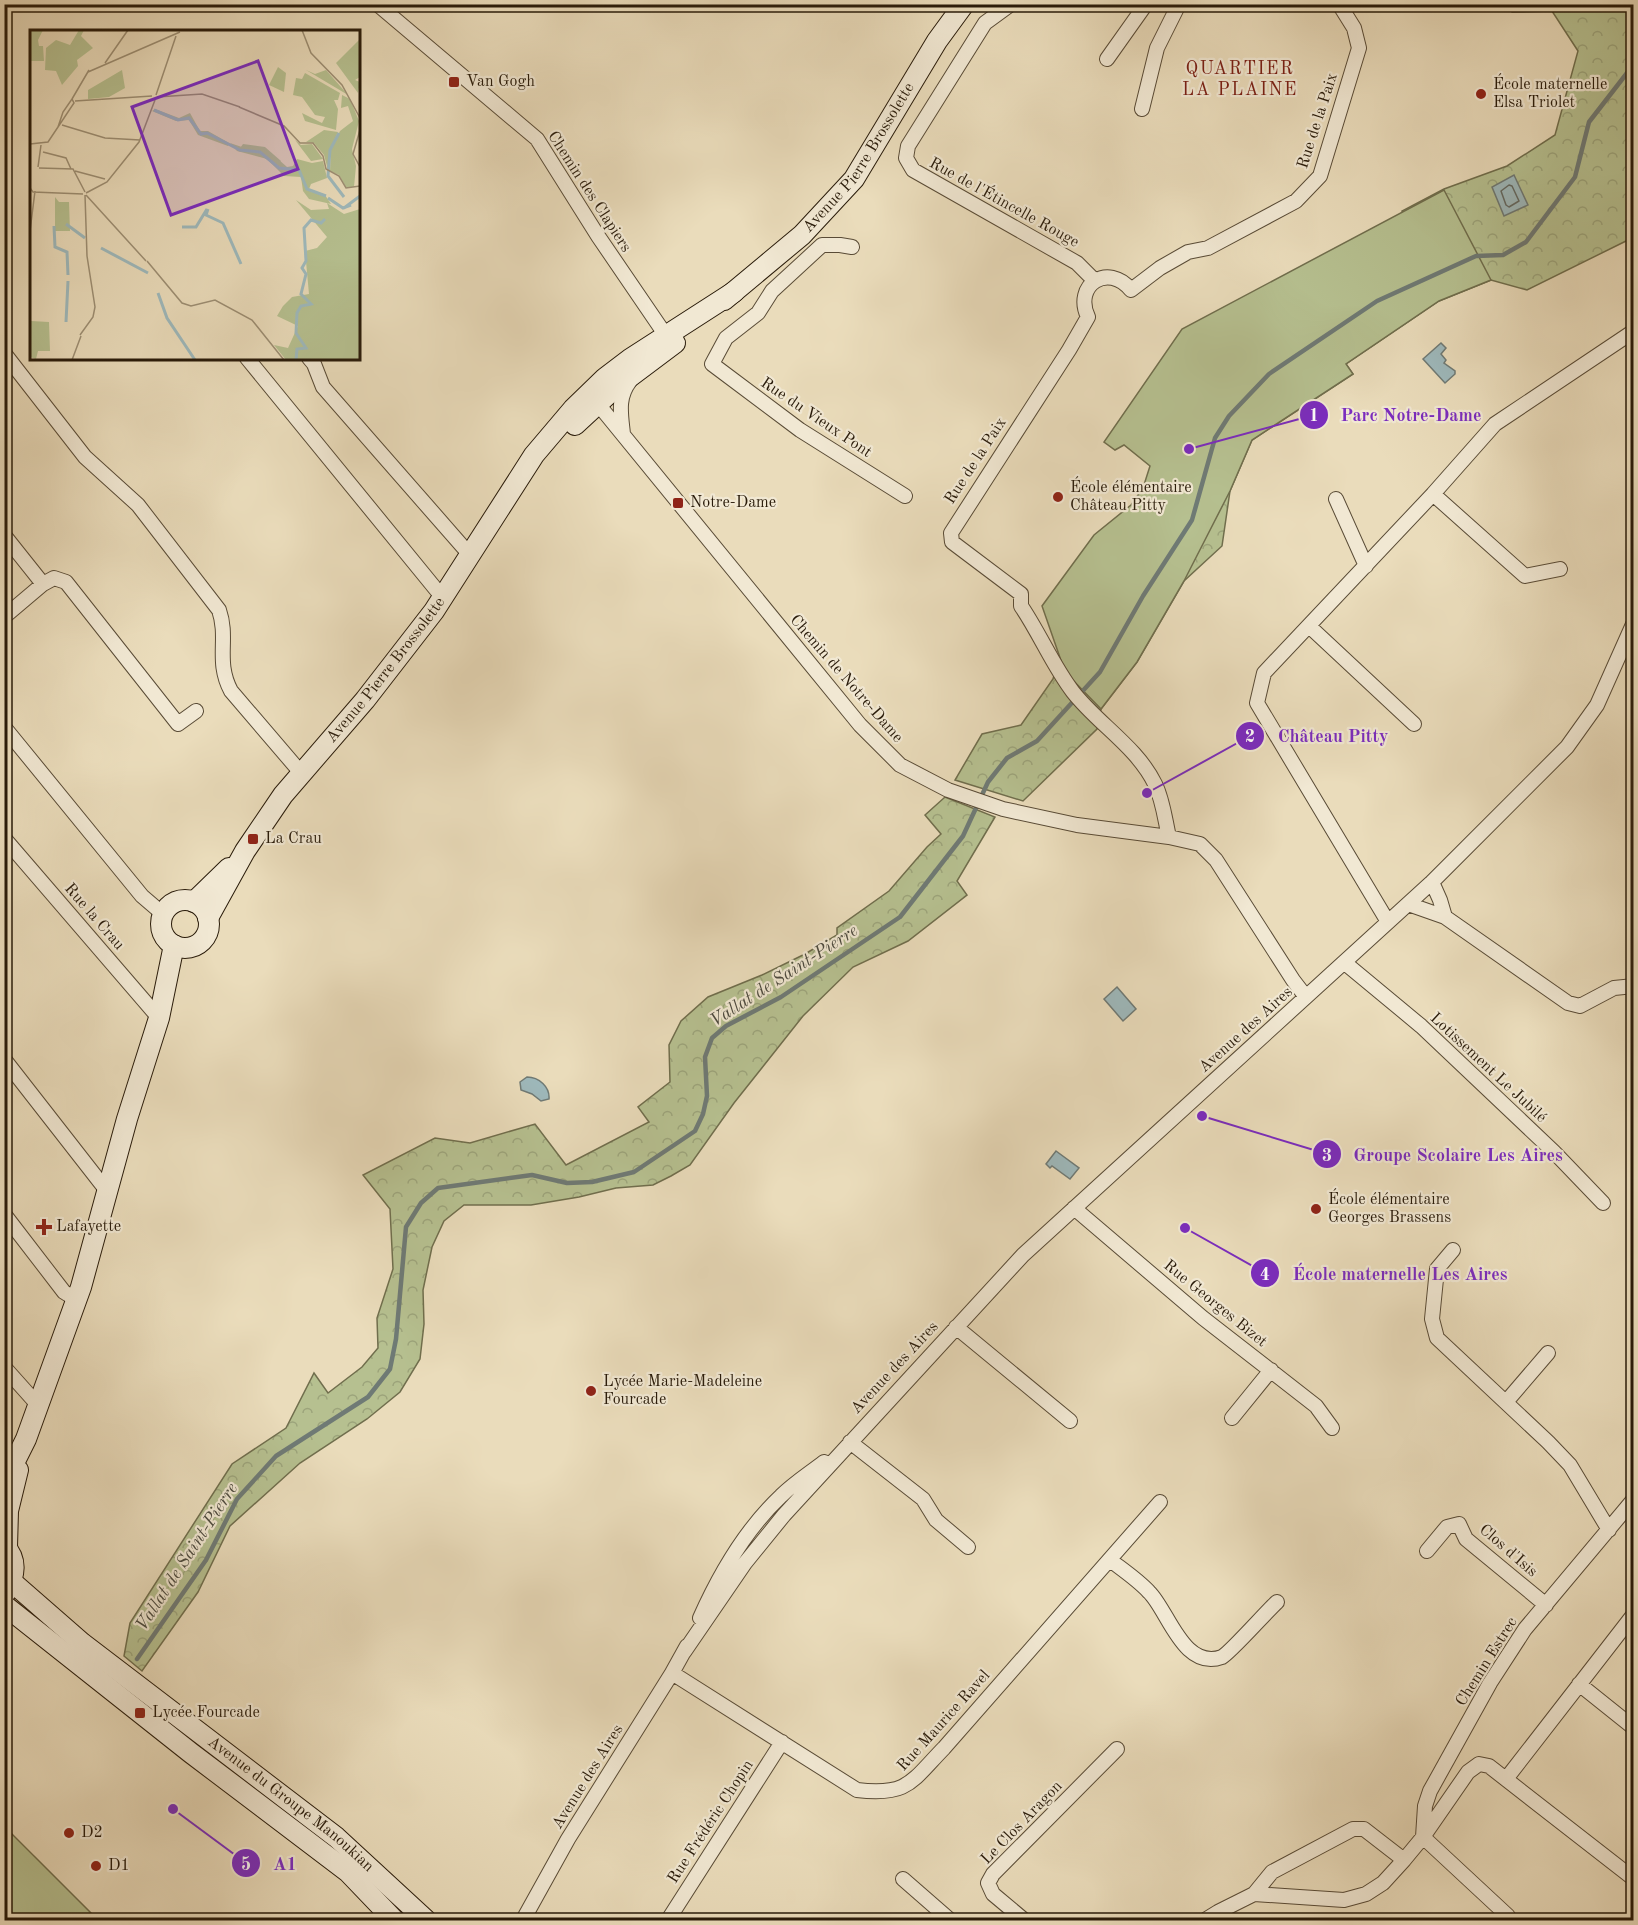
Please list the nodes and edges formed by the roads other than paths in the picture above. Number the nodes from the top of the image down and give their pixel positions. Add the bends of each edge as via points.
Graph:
1 (377, 4) edge
2 (964, 4) edge
3 (1011, 4) edge
4 (1146, 4) edge
5 (1179, 4) edge
6 (1339, 4) edge
7 (1107, 59) dead end
8 (1142, 109) dead end
9 (852, 247) dead end
10 (1095, 281) junction
11 (1634, 331) edge
12 (668, 340) junction
13 (4, 353) edge
14 (249, 360) edge
15 (311, 360) edge
16 (637, 371) junction
17 (593, 399) junction
18 (624, 436) junction
19 (1433, 494) junction
20 (905, 496) dead end
21 (1336, 499) dead end
22 (4, 535) edge
23 (470, 555) junction
24 (1365, 566) junction
25 (1560, 569) dead end
26 (43, 584) junction
27 (443, 598) junction
28 (4, 617) edge
29 (1634, 622) edge
30 (1309, 626) junction
31 (196, 711) dead end
32 (1414, 724) dead end
33 (4, 727) edge
34 (302, 774) junction
35 (1170, 837) junction
36 (4, 838) edge
37 (246, 851) junction
38 (1432, 882) junction
39 (194, 902) junction
40 (1408, 904) junction
41 (163, 914) junction
42 (1444, 917) junction
43 (208, 918) junction
44 (1388, 922) junction
45 (183, 946) junction
46 (1345, 963) junction
47 (1634, 986) edge
48 (1306, 997) junction
49 (159, 1018) junction
50 (4, 1059) edge
51 (107, 1191) junction
52 (1603, 1203) dead end
53 (1074, 1208) junction
54 (4, 1214) edge
55 (1453, 1250) dead end
56 (77, 1300) junction
57 (956, 1327) junction
58 (1548, 1353) dead end
59 (4, 1367) edge
60 (1271, 1370) junction
61 (1506, 1402) junction
62 (38, 1405) junction
63 (1232, 1418) dead end
64 (1070, 1421) dead end
65 (1332, 1428) dead end
66 (26, 1438) junction
67 (850, 1442) junction
68 (4, 1484) edge
69 (1634, 1499) edge
70 (1160, 1502) dead end
71 (1609, 1530) junction
72 (6, 1546) edge
73 (968, 1547) dead end
74 (1427, 1551) dead end
75 (1110, 1560) junction
76 (8, 1587) edge
77 (1277, 1602) dead end
78 (4, 1605) edge
79 (1546, 1605) junction
80 (1634, 1614) edge
81 (672, 1673) junction
82 (1579, 1684) junction
83 (1634, 1728) edge
84 (782, 1742) junction
85 (1117, 1749) dead end
86 (1506, 1779) junction
87 (1423, 1837) junction
88 (1404, 1860) junction
89 (903, 1879) dead end
90 (1634, 1879) edge
91 (1254, 1894) junction
92 (1508, 1916) dead end
93 (394, 1920) edge
94 (426, 1920) edge
95 (523, 1920) edge
96 (668, 1920) edge
97 (950, 1920) edge
98 (1024, 1920) edge
99 (1205, 1920) edge

1 - 12 street, Chemin des Clapiers via 537,139
2 - 12 street, Avenue Pierre Brossolette via 937,41 854,179 802,235
3 - 10 street, Rue de l'Étincelle Rouge via 985,23 908,146 906,158 913,170 1077,263
4 - 7 street
5 - 8 street via 1157,48
6 - 10 street, Rue de la Paix via 1354,28 1359,48 1320,176 1296,201 1208,248 1188,252 1131,290 1119,279 1102,277
9 - 20 street, Rue du Vieux Pont via 822,245 772,291 758,313 726,338 712,364 800,430
10 - 35 street, Rue de la Paix via 1085,293 1088,317 951,533 952,542 1021,594 1021,606 1059,671 1156,784
11 - 19 street via 1494,424
12 - 16 street, Avenue Pierre Brossolette
12 - 17 street, Avenue Pierre Brossolette via 630,359
13 - 34 street via 85,457 138,505 219,610 224,623 224,679
14 - 27 street
15 - 23 street via 323,387
16 - 17 street, Avenue Pierre Brossolette
16 - 18 street via 622,391
17 - 18 street, Chemin de Notre-Dame
17 - 23 street, Avenue Pierre Brossolette via 582,417 517,484
18 - 35 street, Chemin de Notre-Dame via 860,725 900,765 948,790 1003,809 1077,825
19 - 24 street
19 - 25 street via 1525,576
21 - 24 street
22 - 26 street
23 - 27 street, Avenue Pierre Brossolette
24 - 30 street
26 - 28 street
26 - 31 street via 54,578 66,582 178,724
27 - 34 street, Avenue Pierre Brossolette
29 - 38 street, Avenue des Aires via 1597,705 1567,747
30 - 32 street
30 - 44 street via 1264,673 1257,703
33 - 41 street via 142,896
34 - 37 street, Avenue Pierre Brossolette
35 - 48 street, Chemin de Notre-Dame via 1200,844 1216,860
36 - 49 street, Rue la Crau
37 - 39 street, Avenue Pierre Brossolette
37 - 43 street, Avenue Pierre Brossolette
38 - 40 street, Avenue des Aires
38 - 42 street
39 - 41 street via 180,900
39 - 43 street
40 - 42 street
40 - 44 street, Avenue des Aires
41 - 45 street via 164,935
42 - 47 street via 1568,1003 1580,1006 1614,988
43 - 45 street via 207,934 202,940
44 - 46 street, Avenue des Aires
45 - 49 street
46 - 48 street, Avenue des Aires
46 - 52 street, Lotissement Le Jubilé via 1421,1026
48 - 53 street, Avenue des Aires
49 - 51 street
50 - 51 street
51 - 56 street
53 - 57 street, Avenue des Aires via 1023,1255
53 - 60 street, Rue Georges Bizet via 1203,1318
54 - 56 street via 64,1292
55 - 61 street via 1437,1269 1432,1319 1437,1338
56 - 62 street
57 - 64 street
57 - 67 street, Avenue des Aires
58 - 61 street
59 - 62 street
60 - 63 street
60 - 65 street, Rue Georges Bizet via 1316,1406
61 - 71 street via 1570,1465
62 - 66 street
66 - 68 street
66 - 72 street via 9,1511
67 - 73 street via 923,1499 936,1520
67 - 81 street, Avenue des Aires via 745,1563
69 - 71 street, Chemin Estrec
70 - 75 street, Rue Maurice Ravel
71 - 79 street, Chemin Estrec
72 - 76 street via 14,1562
74 - 79 street, Clos d'Isis via 1447,1527 1458,1524 1466,1539
75 - 77 street via 1151,1593 1178,1639 1199,1656 1224,1656
75 - 84 street, Rue Maurice Ravel via 906,1786 882,1793 857,1790
76 - 94 street, Avenue du Groupe Manoukian via 336,1837
78 - 93 street, Avenue du Groupe Manoukian via 348,1872
79 - 87 street, Chemin Estrec via 1525,1629 1490,1683 1430,1791
80 - 82 street
81 - 84 street, Rue Maurice Ravel
81 - 95 street, Avenue des Aires via 568,1839
82 - 83 street
82 - 86 street
84 - 96 street, Rue Frédéric Chopin
85 - 98 street, Le Clos Aragon via 988,1883 993,1894
86 - 87 street via 1490,1766 1479,1764 1468,1772
86 - 90 street
87 - 88 street
87 - 92 street
88 - 91 street via 1383,1883 1344,1900
88 - 91 street via 1364,1829 1353,1829 1272,1872
89 - 97 street
91 - 99 street

